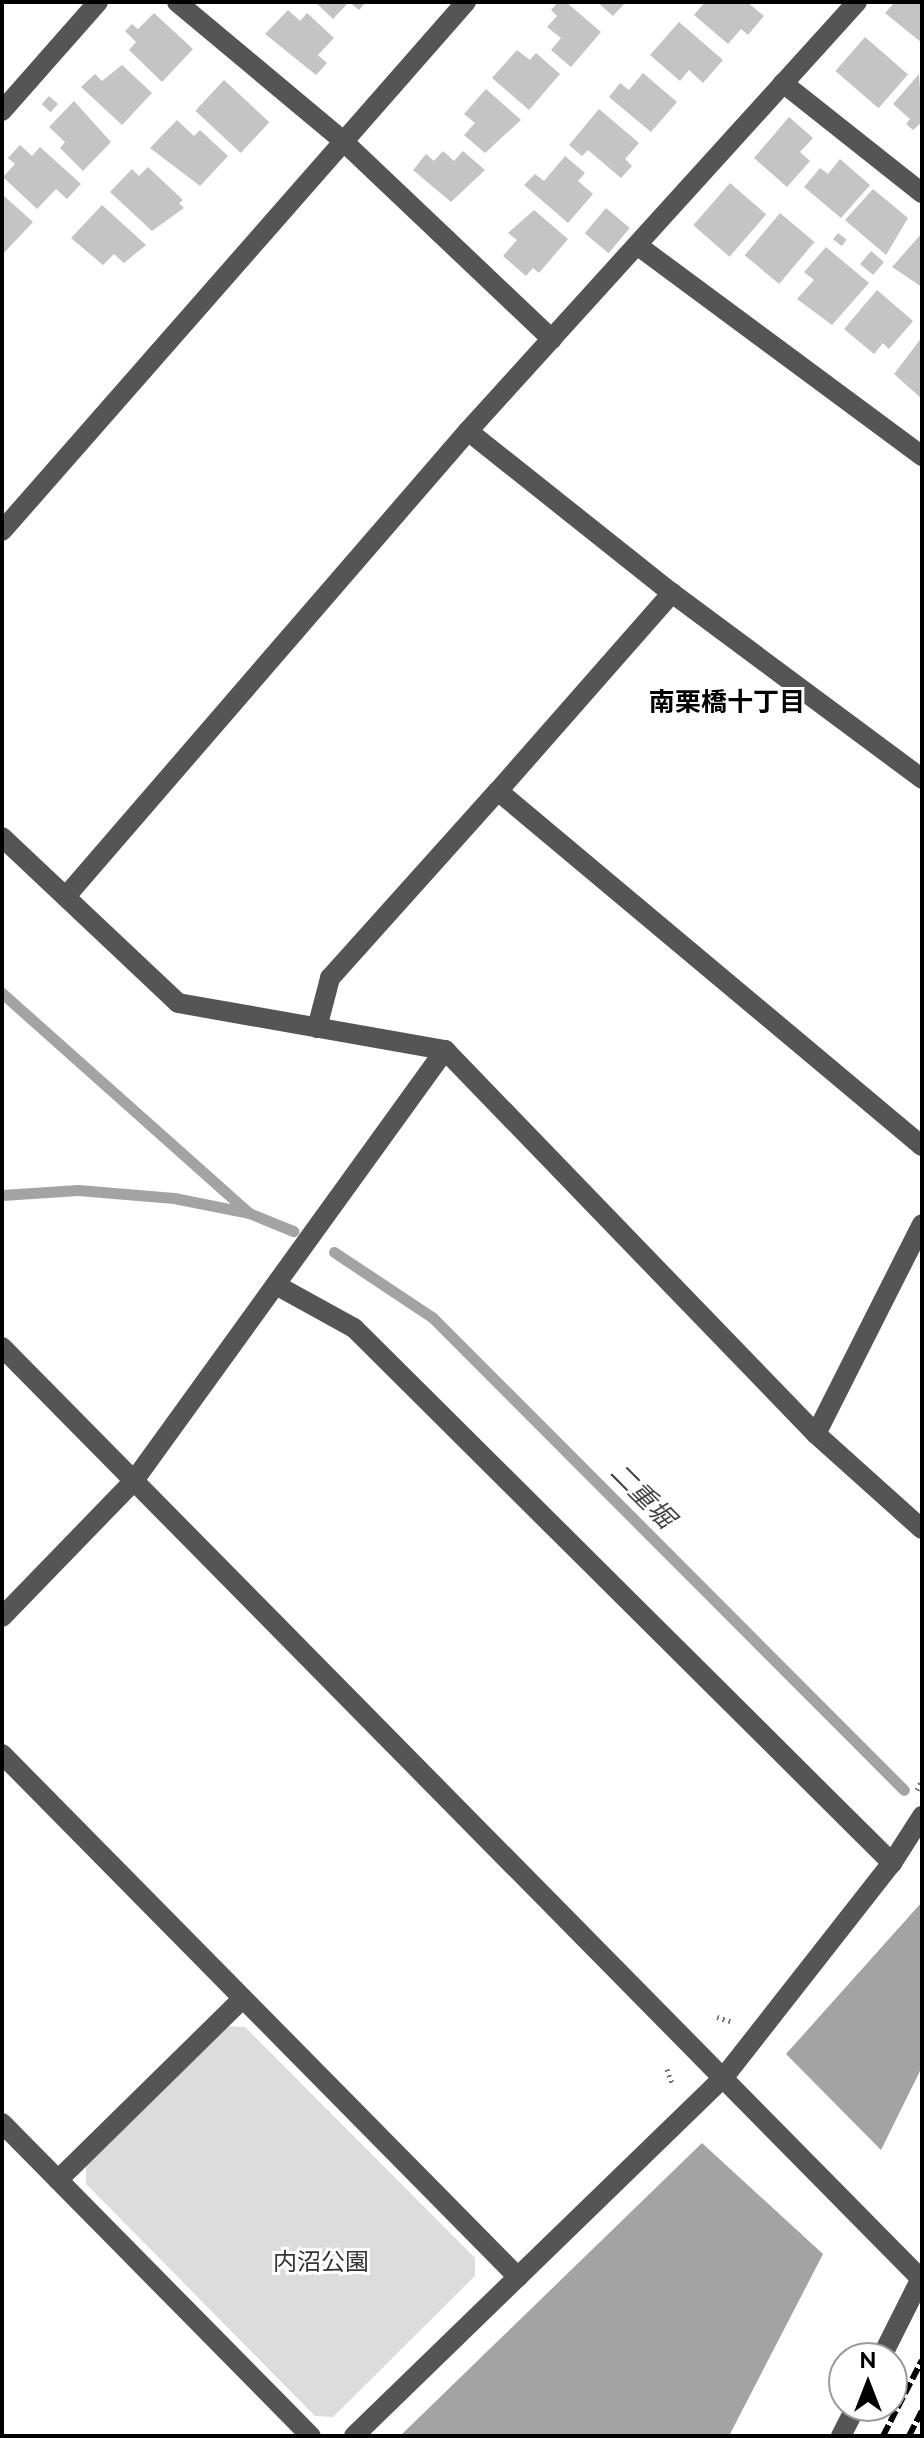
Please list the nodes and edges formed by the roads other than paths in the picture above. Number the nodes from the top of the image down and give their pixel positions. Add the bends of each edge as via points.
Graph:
1 (98, 2) edge
2 (177, 2) edge
3 (466, 2) edge
4 (857, 2) edge
5 (783, 83) junction
6 (2, 111) edge
7 (343, 141) junction
8 (922, 193) edge
9 (637, 245) junction
10 (552, 339) junction
11 (468, 431) junction
12 (922, 456) edge
13 (2, 531) edge
14 (672, 593) junction
15 (922, 779) edge
16 (498, 791) junction
17 (2, 837) edge
18 (68, 894) junction
19 (317, 1028) junction
20 (445, 1050) junction
21 (922, 1146) edge
22 (922, 1224) edge
23 (276, 1285) junction
24 (2, 1347) edge
25 (816, 1434) junction
26 (133, 1482) junction
27 (922, 1529) edge
28 (2, 1617) edge
29 (2, 1754) edge
30 (922, 1816) edge
31 (892, 1863) junction
32 (242, 1999) junction
33 (724, 2077) junction
34 (2, 2123) edge
35 (58, 2180) junction
36 (518, 2277) junction
37 (922, 2278) edge
38 (889, 2342) edge
39 (311, 2436) edge
40 (354, 2436) edge

1 - 6 street
2 - 7 street
3 - 7 street
4 - 5 street
5 - 8 street
5 - 9 street
7 - 10 street
7 - 13 street
9 - 10 street
9 - 12 street
10 - 11 street
11 - 14 street
11 - 18 street
14 - 15 street
14 - 16 street
16 - 19 street via 330,978
16 - 21 street
17 - 18 street
18 - 19 street via 178,1003
19 - 20 street
20 - 23 street
20 - 25 street
22 - 25 street
23 - 26 street
23 - 31 street via 354,1328
24 - 26 street
25 - 27 street
26 - 28 street
26 - 33 street
29 - 32 street
30 - 31 street
31 - 33 street
32 - 35 street
32 - 36 street
33 - 36 street
33 - 37 street
34 - 35 street
35 - 39 street
36 - 40 street
37 - 38 street

